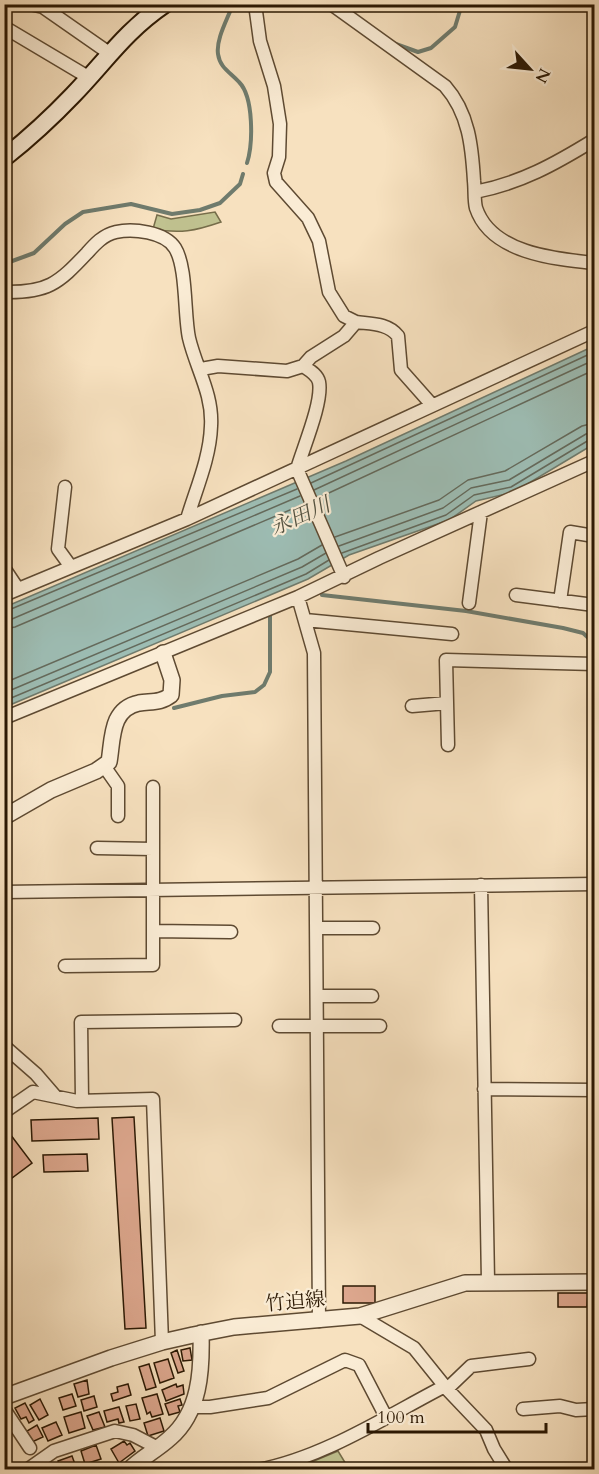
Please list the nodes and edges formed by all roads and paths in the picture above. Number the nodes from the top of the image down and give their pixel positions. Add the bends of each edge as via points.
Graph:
1 (30, 4) edge
2 (165, 4) edge
3 (255, 4) edge
4 (331, 4) edge
5 (4, 32) edge
6 (109, 53) junction
7 (88, 77) junction
8 (594, 140) edge
9 (4, 158) edge
10 (475, 192) junction
11 (594, 263) edge
12 (4, 292) edge
13 (356, 322) junction
14 (594, 331) edge
15 (303, 366) junction
16 (201, 369) junction
17 (432, 405) junction
18 (594, 462) edge
19 (297, 469) junction
20 (65, 487) dead end
21 (481, 512) junction
22 (187, 519) junction
23 (594, 536) edge
24 (71, 567) junction
25 (4, 568) edge
26 (344, 577) junction
27 (18, 589) junction
28 (4, 595) edge
29 (516, 595) dead end
30 (298, 597) junction
31 (560, 601) junction
32 (469, 603) dead end
33 (594, 605) edge
34 (305, 620) junction
35 (452, 634) dead end
36 (163, 653) junction
37 (594, 664) edge
38 (447, 703) junction
39 (412, 706) dead end
40 (4, 718) edge
41 (448, 745) dead end
42 (104, 766) junction
43 (153, 787) dead end
44 (118, 816) dead end
45 (4, 817) edge
46 (97, 848) dead end
47 (153, 849) junction
48 (594, 884) edge
49 (481, 885) junction
50 (316, 888) junction
51 (153, 890) junction
52 (4, 892) edge
53 (316, 928) junction
54 (373, 928) dead end
55 (153, 931) junction
56 (231, 932) dead end
57 (65, 966) dead end
58 (316, 996) junction
59 (372, 996) dead end
60 (235, 1020) dead end
61 (279, 1026) dead end
62 (317, 1026) junction
63 (380, 1026) dead end
64 (4, 1046) edge
65 (484, 1089) junction
66 (594, 1090) edge
67 (55, 1095) junction
68 (82, 1100) junction
69 (4, 1112) edge
70 (488, 1281) junction
71 (594, 1282) edge
72 (360, 1316) junction
73 (319, 1321) junction
74 (201, 1333) junction
75 (162, 1342) junction
76 (529, 1359) dead end
77 (446, 1387) junction
78 (4, 1397) edge
79 (191, 1407) junction
80 (4, 1409) edge
81 (523, 1409) dead end
82 (594, 1409) edge
83 (386, 1416) junction
84 (30, 1448) dead end
85 (158, 1448) junction
86 (27, 1470) edge
87 (129, 1470) edge
88 (258, 1470) edge
89 (507, 1470) edge

1 - 6 street via 43,7
2 - 6 main road
3 - 13 street via 280,124 276,182 308,218 319,241 328,292 344,316
4 - 10 street via 455,97 472,147
5 - 7 street via 9,30
6 - 7 main road
7 - 9 main road
8 - 10 street via 536,174
10 - 11 street via 482,220 503,242 517,249
12 - 16 street via 29,293 48,287 96,243 114,232 155,235 176,249 189,338
13 - 15 street via 344,336
13 - 17 street via 394,331 398,336 401,370
14 - 17 street
15 - 16 street via 287,371 218,366
15 - 19 street via 315,375 319,393
16 - 22 street via 210,404 210,446
17 - 19 street
18 - 21 street
19 - 22 street
19 - 26 street
20 - 24 street via 58,549
21 - 26 street
21 - 32 street
22 - 24 street
23 - 31 street via 570,532
24 - 27 street
25 - 27 street
26 - 30 street
27 - 28 street
29 - 31 street
30 - 34 street
30 - 36 street
31 - 33 street
34 - 35 street
34 - 50 street via 314,653
36 - 40 street
36 - 42 street via 172,680 171,695 122,710 116,719 109,762
37 - 38 street via 446,660
38 - 39 street
38 - 41 street
42 - 44 street via 118,786
42 - 45 street via 51,789
43 - 47 street
46 - 47 street
47 - 51 street
48 - 49 street
49 - 50 street
49 - 65 street
50 - 51 street
50 - 53 street
51 - 52 street
51 - 55 street
53 - 54 street
53 - 58 street
55 - 56 street
55 - 57 street via 153,965
58 - 59 street
58 - 62 street
60 - 68 street via 81,1022
61 - 62 street
62 - 63 street
62 - 73 street
64 - 67 street
65 - 66 street
65 - 70 street
67 - 68 street
67 - 69 street via 33,1092
68 - 75 street via 153,1099
70 - 71 street, 竹迫線
70 - 72 street, 竹迫線 via 444,1288
72 - 73 street, 竹迫線
72 - 77 street via 414,1348
73 - 74 street, 竹迫線
74 - 75 street, 竹迫線
74 - 79 street via 202,1360
75 - 78 street, 竹迫線
76 - 77 street via 471,1366
77 - 83 street
77 - 89 street via 486,1430
79 - 83 street via 268,1398 345,1360 359,1365
79 - 85 street via 181,1427
80 - 84 street
81 - 82 street
83 - 88 street via 318,1452
85 - 86 street via 115,1431 54,1451
85 - 87 street

